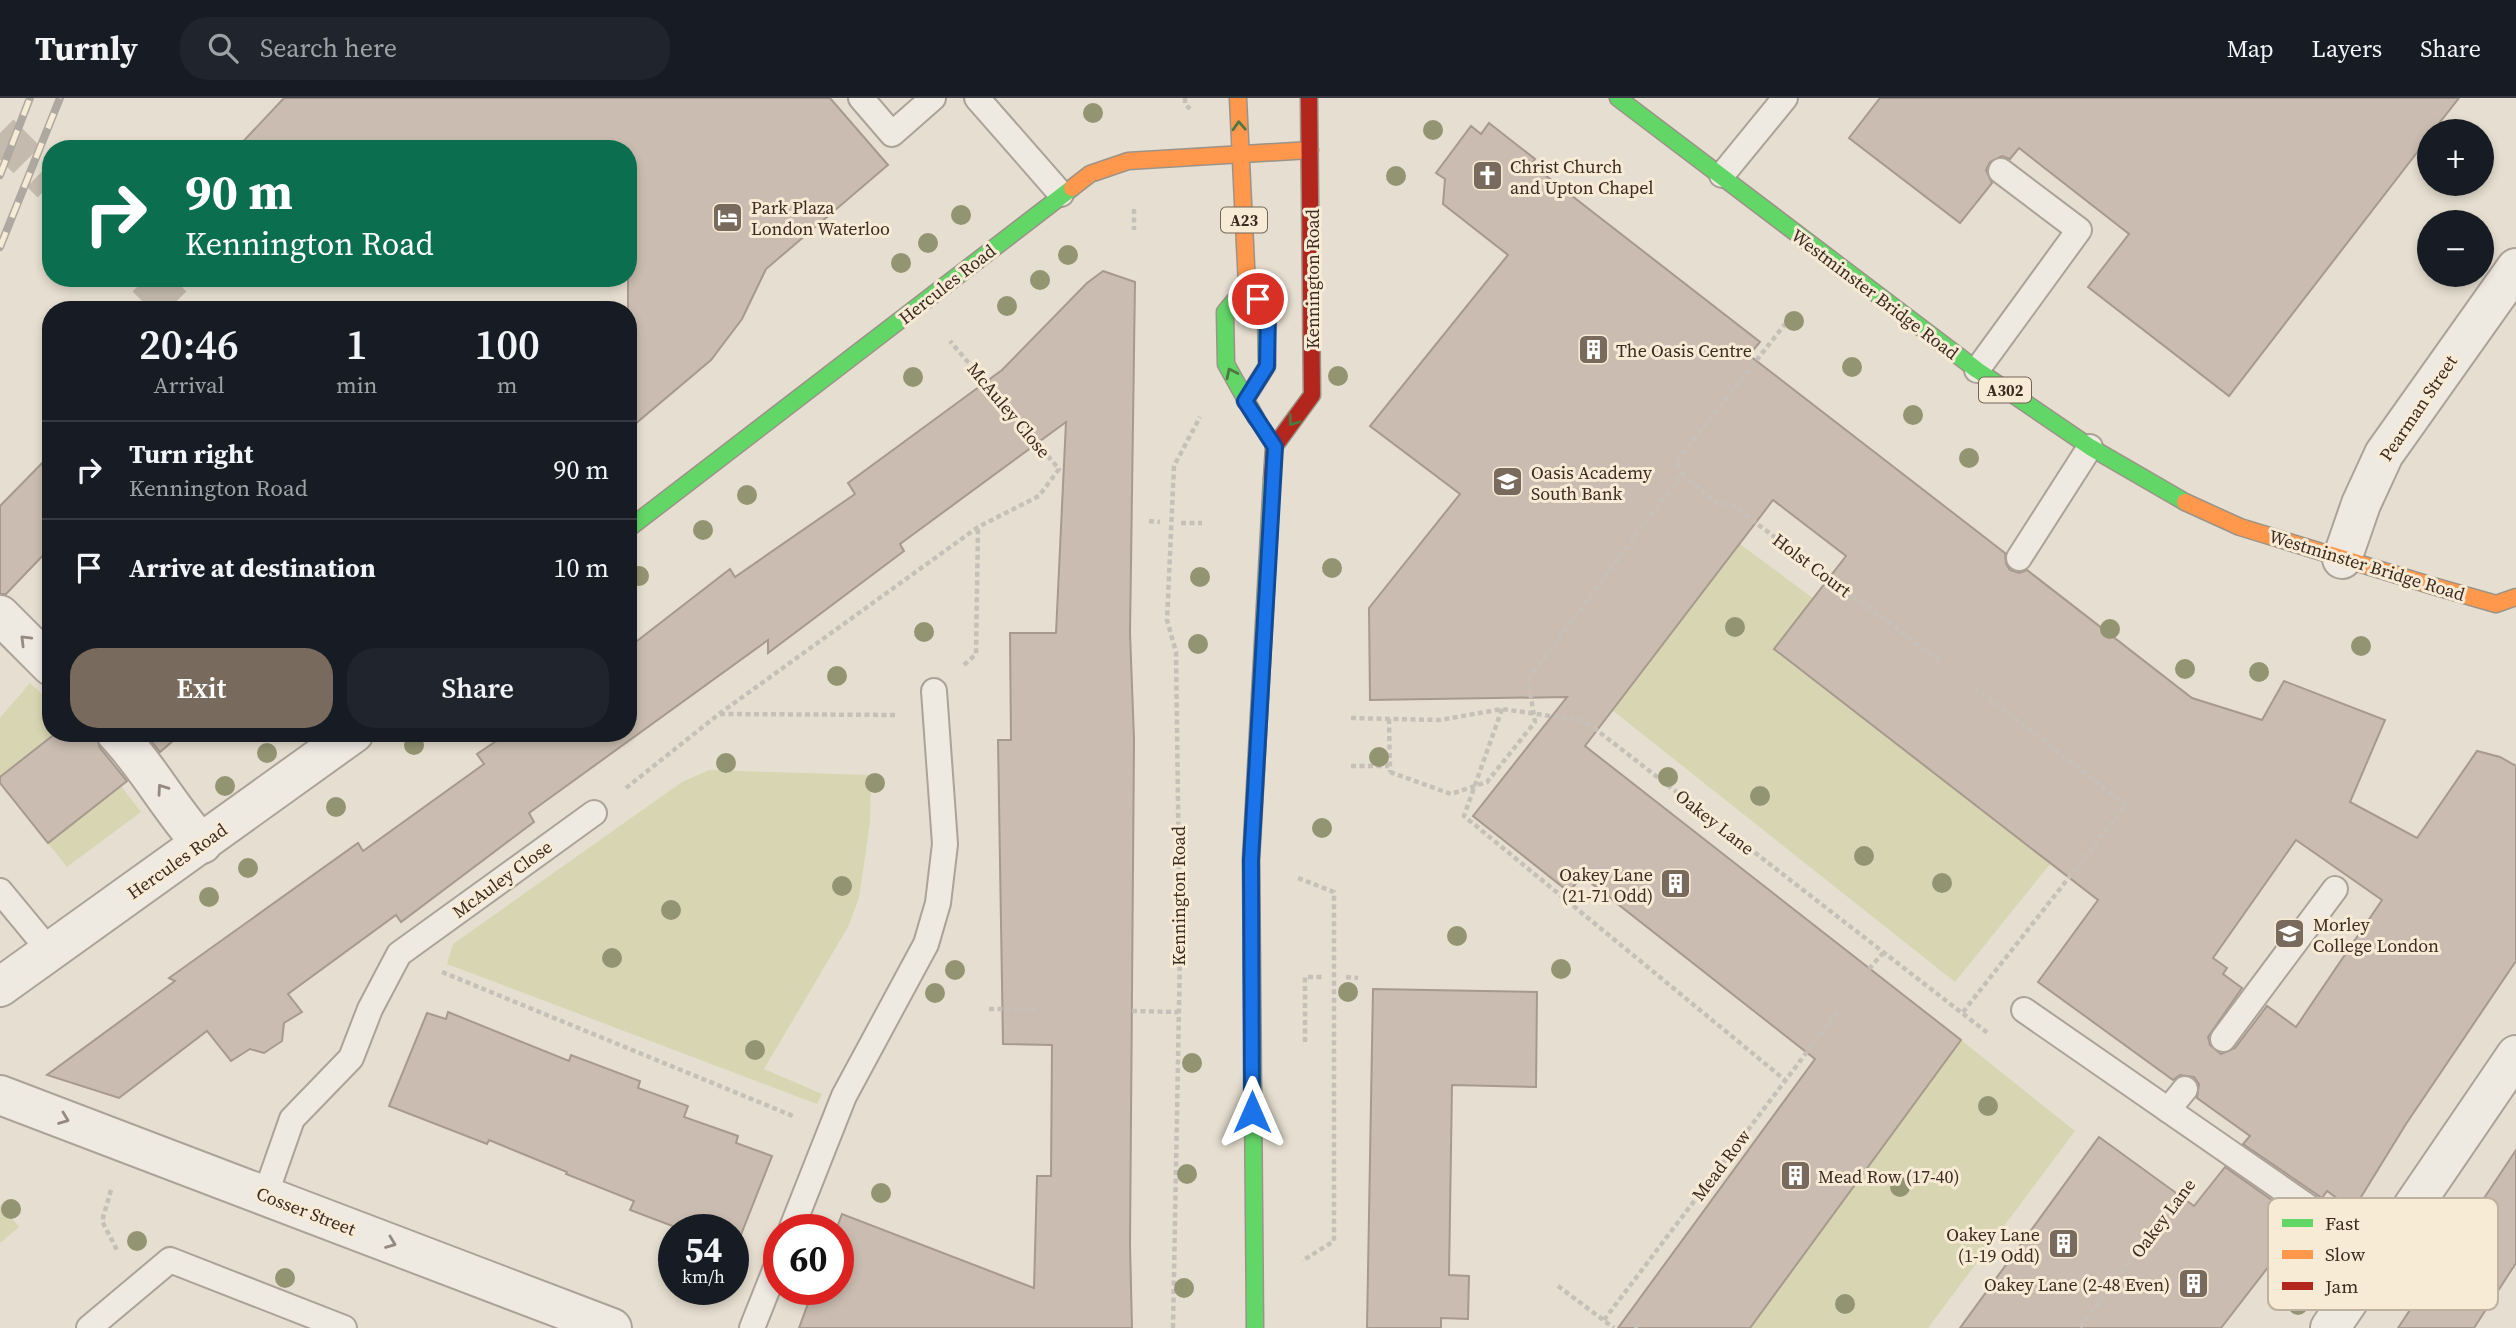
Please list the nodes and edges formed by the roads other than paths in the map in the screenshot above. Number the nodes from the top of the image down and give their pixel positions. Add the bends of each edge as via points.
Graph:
1 (861, 98) edge
2 (933, 98) edge
3 (976, 98) edge
4 (1238, 98) edge
5 (1309, 98) edge
6 (1618, 98) edge
7 (1786, 98) edge
8 (1310, 150) junction
9 (1240, 155) junction
10 (2001, 171) dead end
11 (1722, 175) junction
12 (1061, 194) junction
13 (2516, 268) edge
14 (1247, 286) junction
15 (1976, 370) junction
16 (1245, 401) junction
17 (1275, 447) junction
18 (2090, 447) junction
19 (637, 522) edge
20 (2019, 558) dead end
21 (2342, 559) junction
22 (2516, 597) edge
23 (2496, 604) junction
24 (0, 615) edge
25 (2509, 619) dead end
26 (42, 657) edge
27 (934, 691) road end
28 (125, 742) edge
29 (342, 742) edge
30 (594, 813) road end
31 (202, 844) junction
32 (2335, 889) dead end
33 (0, 891) edge
34 (48, 950) junction
35 (0, 987) edge
36 (2024, 1010) dead end
37 (2223, 1040) dead end
38 (2516, 1055) edge
39 (2185, 1089) dead end
40 (0, 1095) edge
41 (2168, 1110) junction
42 (265, 1196) junction
43 (2295, 1198) edge
44 (2419, 1198) edge
45 (797, 1214) edge
46 (763, 1301) edge
47 (2342, 1310) edge
48 (89, 1328) edge
49 (344, 1328) edge
50 (612, 1328) edge
51 (752, 1328) edge
52 (1255, 1328) edge
53 (2330, 1328) edge

1 - 2 lane via 892,134
3 - 12 lane
9 -> 4 main road, A23
5 - 8 main road, Kennington Road
6 - 11 main road, Westminster Bridge Road / A302
7 - 11 lane
8 - 9 main road, Hercules Road
8 -> 17 main road, Kennington Road via 1312,395
9 - 12 main road, Hercules Road via 1119,163 1090,174
9 - 14 main road, A23
10 - 15 lane via 2079,230
11 - 15 main road, Westminster Bridge Road / A302
12 - 19 main road, Hercules Road
13 - 21 street, Pearman Street via 2384,454
16 -> 14 main road via 1226,364 1225,312
14 - 16 main road via 1268,313 1268,343 1267,366
15 - 18 main road, Westminster Bridge Road / A302
16 - 17 main road
17 - 52 main road via 1251,860
18 - 20 lane
18 - 21 main road, Westminster Bridge Road / A302 via 2171,495 2240,527
21 - 23 main road, Westminster Bridge Road / A302
22 - 23 main road
23 - 25 main road
26 -> 24 street
27 - 45 lane via 946,844 938,903 926,944 862,1060
31 -> 28 street
29 - 31 street, Hercules Road
30 - 42 lane, McAuley Close via 399,954 351,1058 292,1119
31 - 34 street, Hercules Road
32 - 37 lane
33 - 34 lane
34 - 35 street, Hercules Road
36 - 41 lane
38 - 44 street
39 - 41 lane
40 -> 42 street, Cosser Street
41 - 43 lane
42 -> 50 street, Cosser Street
46 - 51 lane
47 - 53 street
48 - 49 lane via 170,1260

